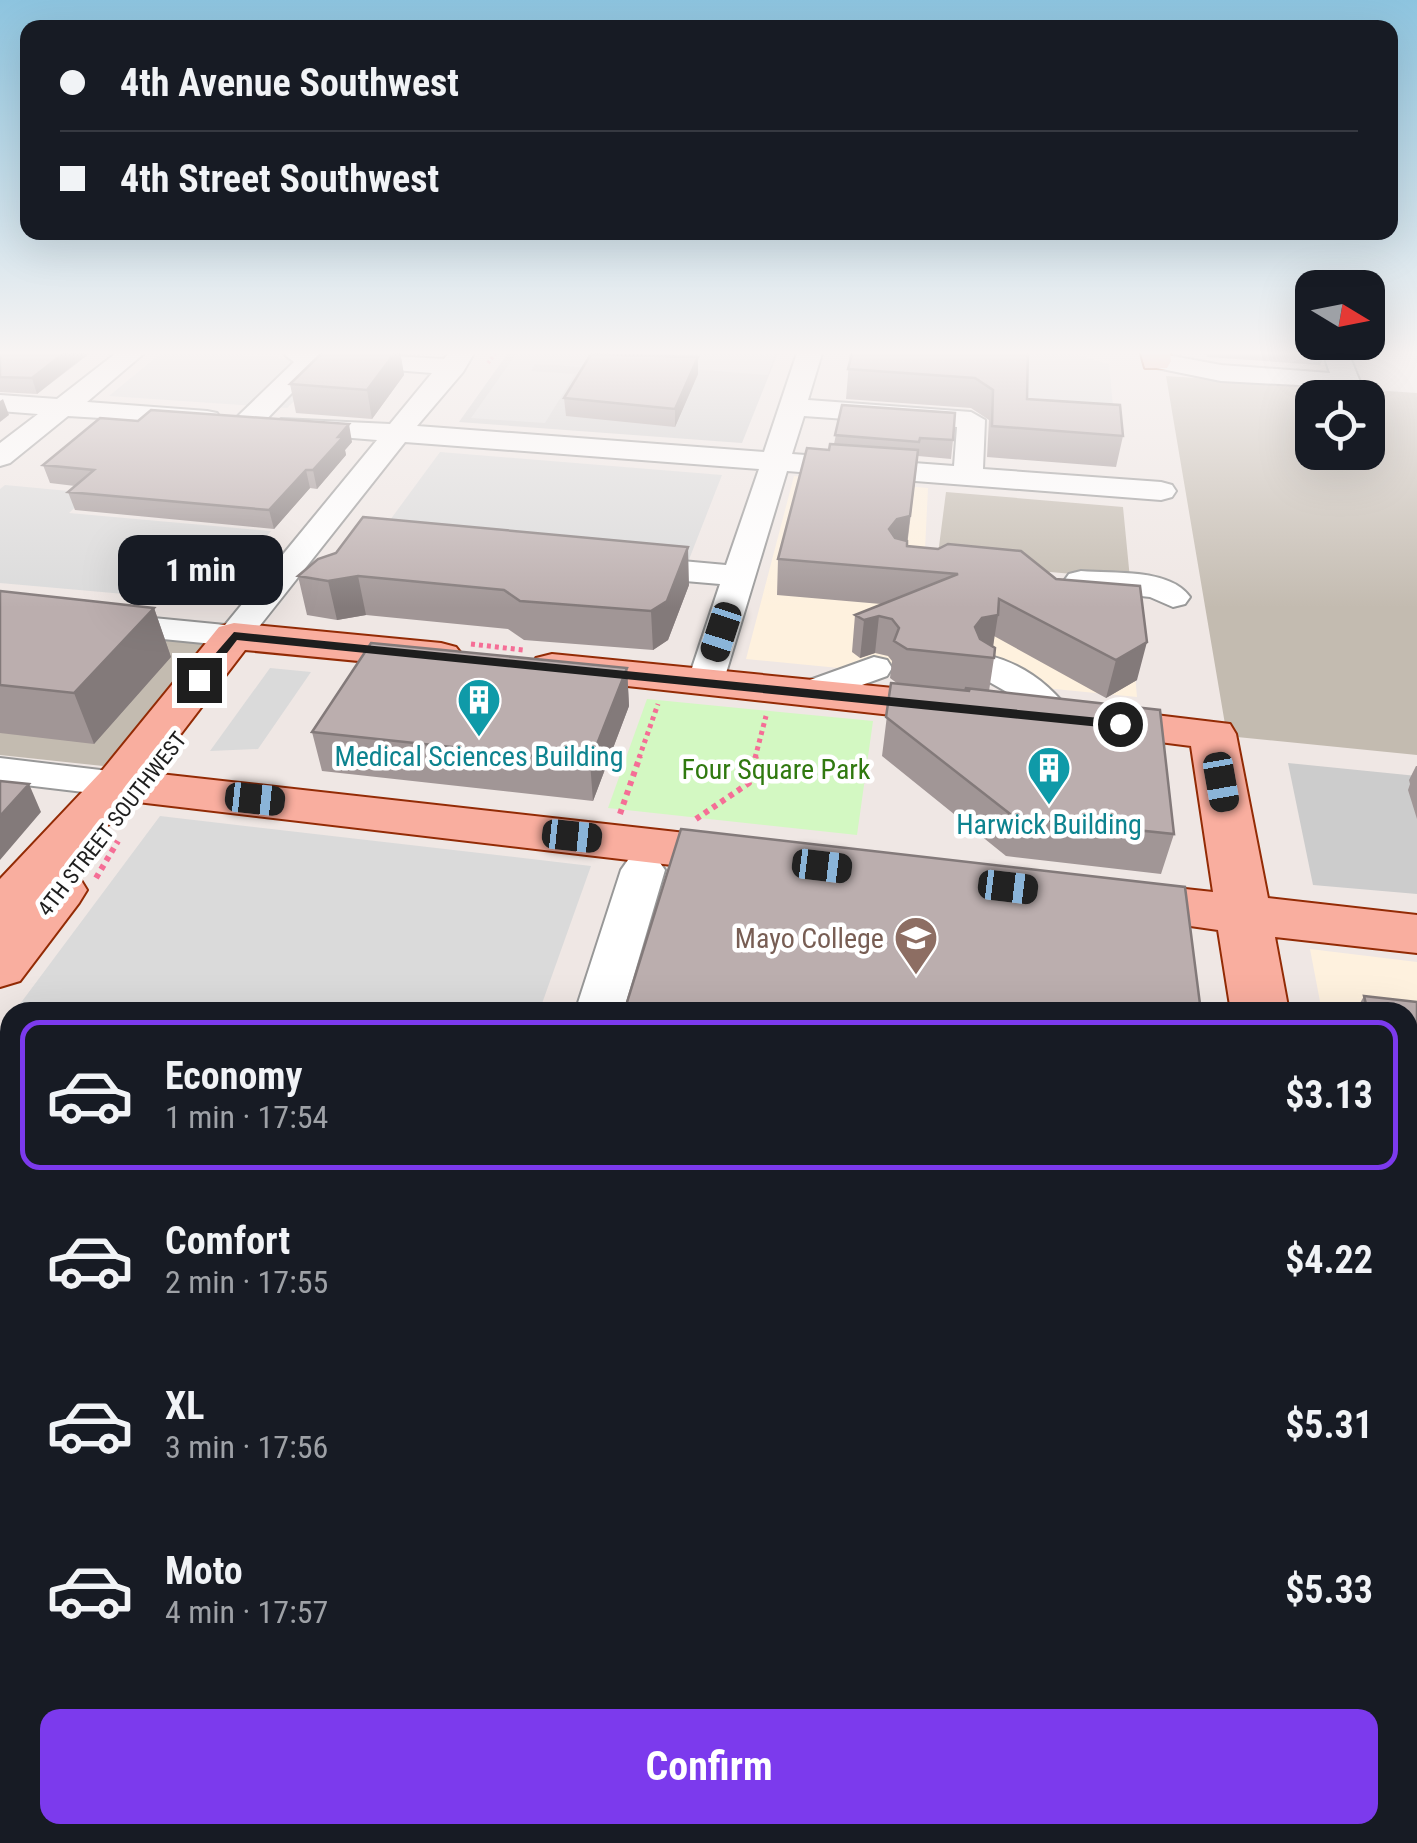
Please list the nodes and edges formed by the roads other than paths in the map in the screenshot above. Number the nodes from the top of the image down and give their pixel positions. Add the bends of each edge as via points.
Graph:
1 (27, 436) edge
2 (408, 436) edge
3 (408, 436) edge
4 (449, 436) edge
5 (784, 436) edge
6 (970, 436) edge
7 (0, 458) edge
8 (776, 461) junction
9 (968, 477) junction
10 (1161, 491) dead end
11 (592, 563) edge
12 (740, 576) junction
13 (1047, 578) edge
14 (1173, 597) dead end
15 (0, 613) edge
16 (246, 637) junction
17 (990, 667) edge
18 (874, 668) dead end
19 (705, 683) junction
20 (788, 701) junction
21 (1056, 718) junction
22 (0, 770) edge
23 (128, 785) junction
24 (788, 862) edge
25 (643, 870) dead end
26 (1059, 893) edge
27 (0, 913) edge
28 (1243, 914) junction
29 (1417, 934) edge
30 (0, 966) edge
31 (602, 1002) edge
32 (1258, 1002) edge

1 - 7 street
2 - 16 street, 4TH STREET SOUTHWEST via 342,540
3 - 16 street, 4TH STREET SOUTHWEST
4 - 8 street
5 - 8 street
6 - 9 street
8 - 9 street
8 - 12 street
9 - 10 street
11 - 12 street
12 - 19 street
13 - 14 street via 1158,588
15 - 16 street
16 - 19 main road
16 - 23 main road, 4TH STREET SOUTHWEST
17 - 21 street via 1037,695
18 - 20 street
19 - 20 main road
20 - 21 main road
21 - 28 main road via 1213,734
22 - 23 street
23 - 24 main road
23 - 27 main road, 4TH STREET SOUTHWEST
23 - 30 main road, 4TH STREET SOUTHWEST
25 - 31 street
26 - 28 main road
28 - 29 main road
28 - 32 main road

